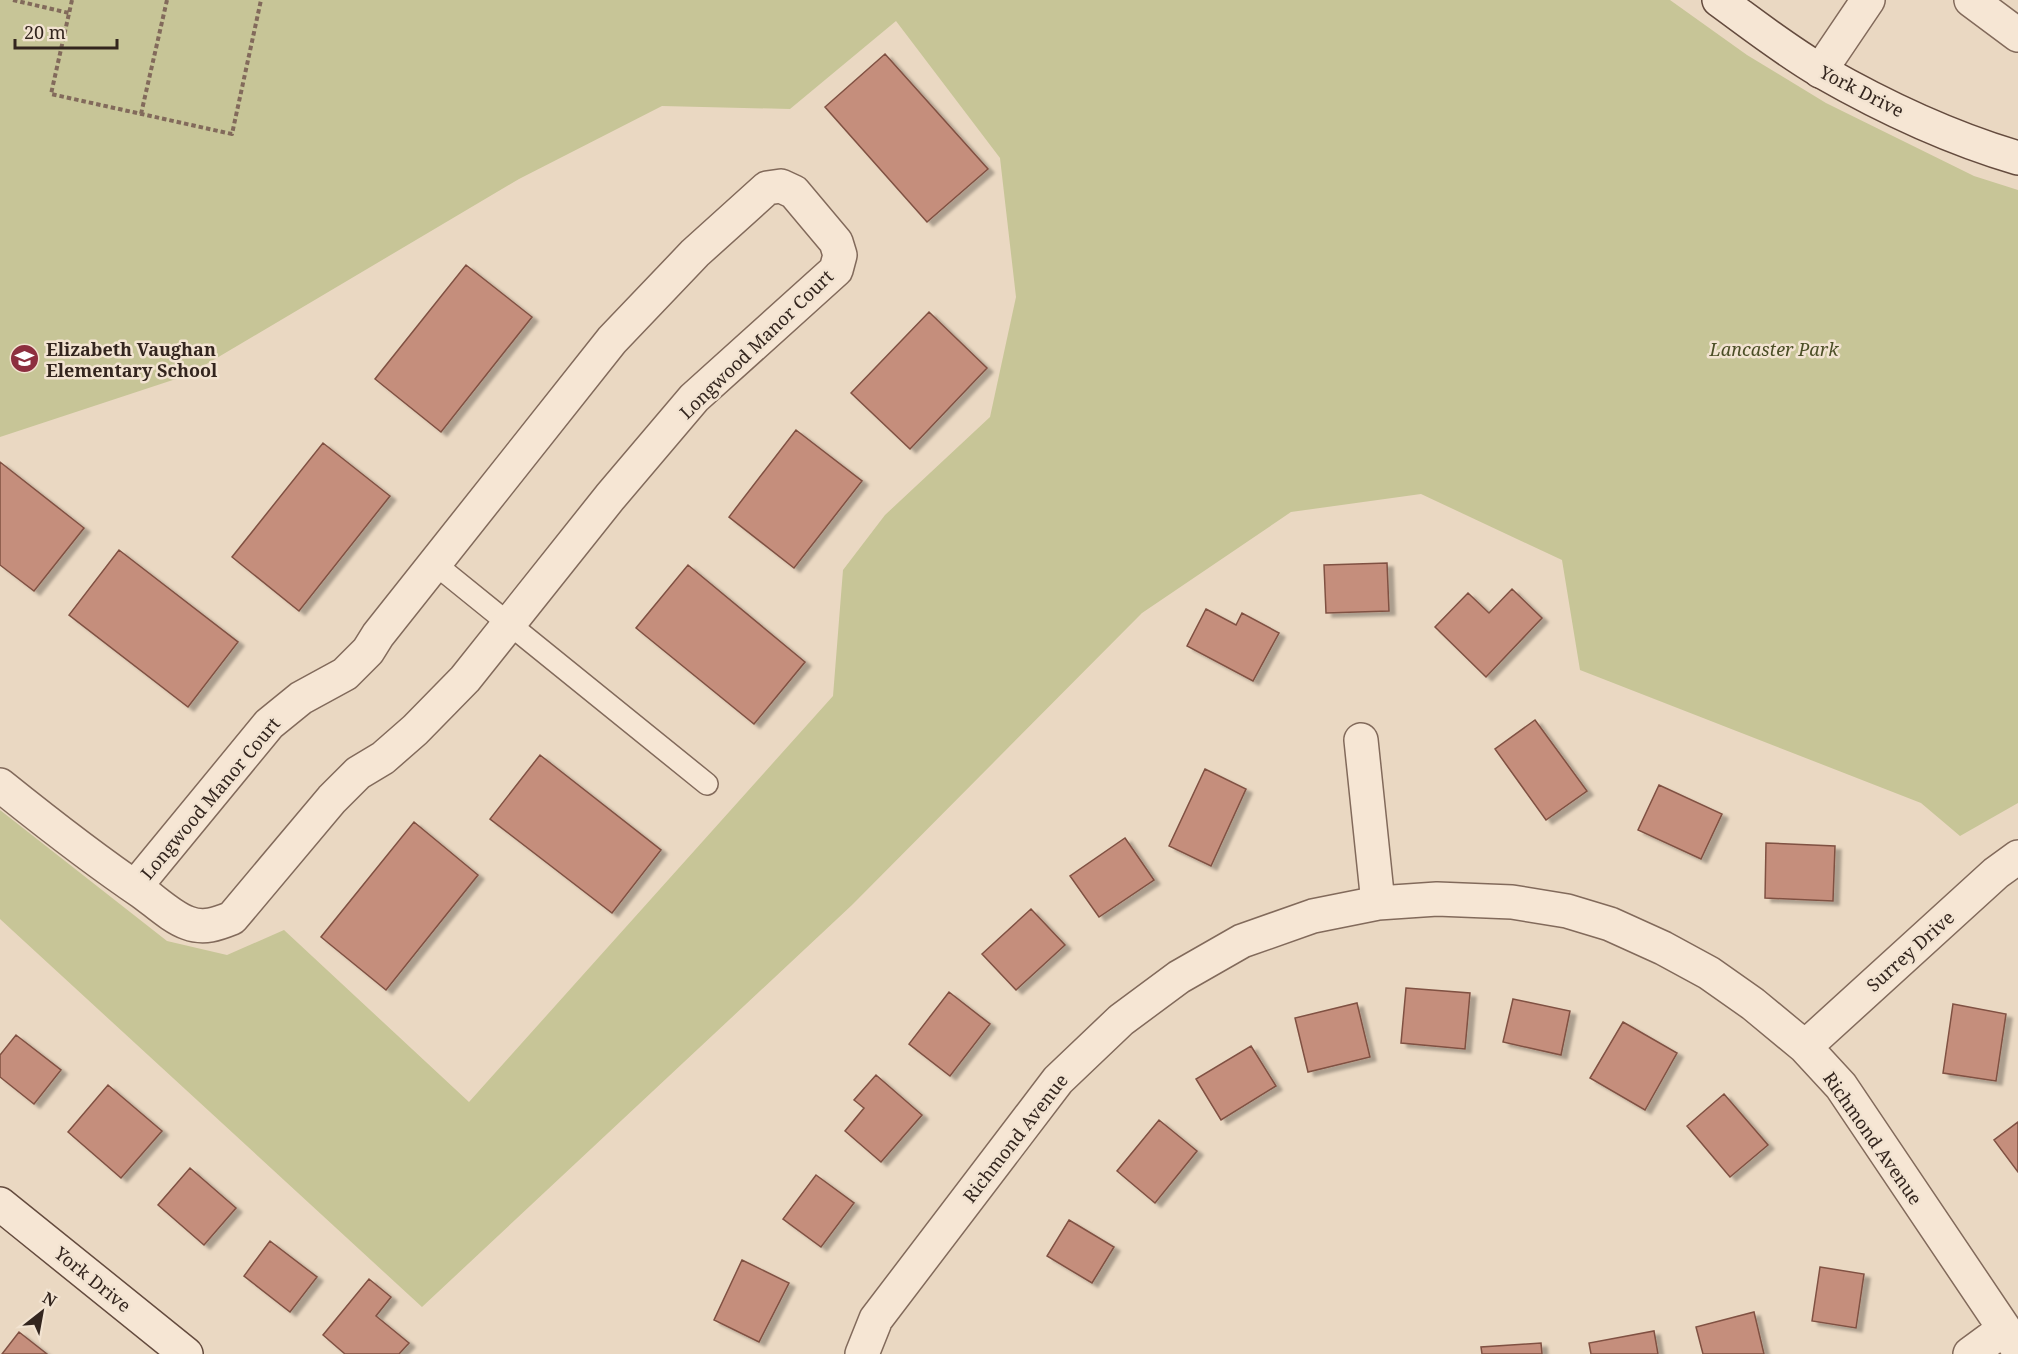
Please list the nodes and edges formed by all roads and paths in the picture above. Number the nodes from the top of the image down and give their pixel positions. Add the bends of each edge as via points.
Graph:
1 (13, 0) edge
2 (72, 0) edge
3 (168, 0) edge
4 (261, 0) edge
5 (1719, 0) edge
6 (1868, 0) edge
7 (1971, 0) edge
8 (69, 13) junction
9 (2018, 35) edge
10 (1820, 70) junction
11 (141, 114) junction
12 (2018, 158) edge
13 (435, 564) junction
14 (509, 624) junction
15 (1361, 740) dead end
16 (707, 784) dead end
17 (0, 785) edge
18 (2018, 857) edge
19 (135, 887) junction
20 (1378, 903) junction
21 (1805, 1047) junction
22 (0, 1204) edge
23 (2011, 1339) edge
24 (186, 1354) edge
25 (862, 1354) edge
26 (1970, 1354) edge

1 - 8 path
2 - 8 path
3 - 11 path
4 - 11 path via 232,135
5 - 10 street, York Drive
6 - 10 street
7 - 9 street
8 - 11 path via 51,94
10 - 12 street, York Drive via 1913,118
13 - 14 lane
13 - 14 street, Longwood Manor Court via 612,340 695,253 768,188 781,186 794,192 836,242 840,255 836,270 694,398
13 - 19 street, Longwood Manor Court via 345,674 301,698 269,724
14 - 16 lane
14 - 19 street, Longwood Manor Court via 465,679 415,730 383,758 358,773 332,799 232,918 198,926
15 - 20 street
17 - 19 street, Longwood Manor Court
18 - 21 street, Surrey Drive
20 - 21 street, Richmond Avenue via 1437,898 1512,902 1567,911 1610,924 1709,973
20 - 25 street, Richmond Avenue via 1313,916 1242,941 1179,977 1121,1020 1058,1080 876,1319
21 - 23 street, Richmond Avenue via 1841,1086
22 - 24 street, York Drive
23 - 26 street

